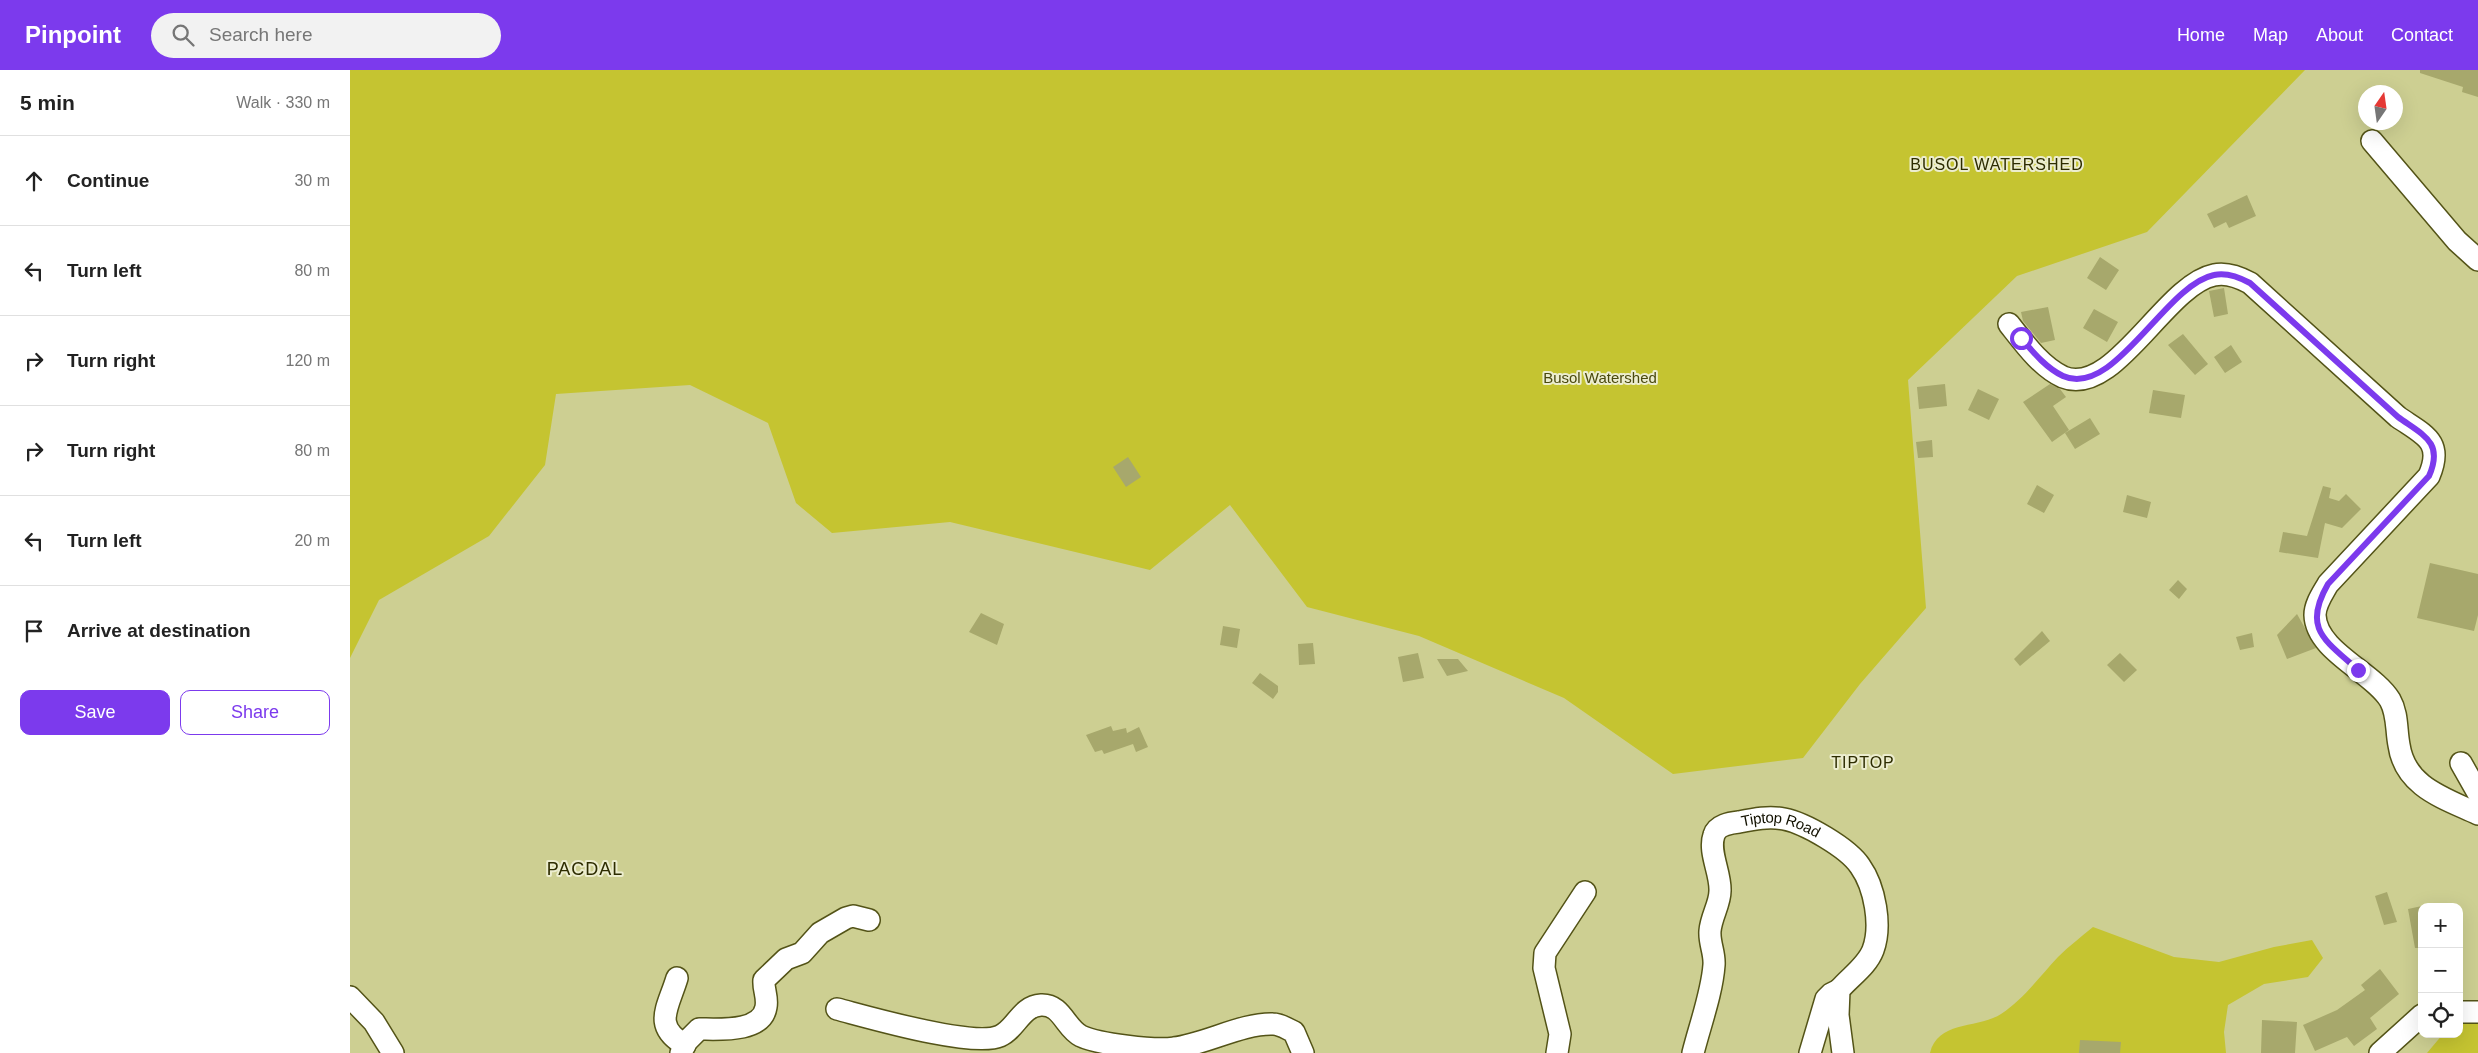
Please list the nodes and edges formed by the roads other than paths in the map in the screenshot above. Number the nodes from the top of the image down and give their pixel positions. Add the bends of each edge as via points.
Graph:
1 (2372, 141) dead end
2 (2478, 260) edge
3 (2009, 324) dead end
4 (2460, 762) dead end
5 (2478, 793) edge
6 (2478, 814) edge
7 (1585, 892) dead end
8 (869, 920) dead end
9 (677, 978) dead end
10 (1839, 990) junction
11 (350, 997) edge
12 (837, 1009) dead end
13 (2463, 1012) edge
14 (2478, 1012) edge
15 (2418, 1020) edge
16 (683, 1049) edge
17 (393, 1053) edge
18 (1303, 1053) edge
19 (1557, 1053) edge
20 (1693, 1053) edge
21 (1810, 1053) edge
22 (1843, 1053) edge
23 (2380, 1053) edge

1 - 2 street via 2457,241
3 - 6 street via 2036,356 2053,370 2064,377 2085,380 2113,363 2198,282 2213,275 2238,276 2250,283 2434,446 2436,456 2429,476 2328,584 2315,614 2318,628 2329,643 2390,700 2400,756 2413,777 2435,794
4 - 5 street
7 - 19 street via 1545,953 1544,968 1560,1034
8 - 16 street via 853,916 846,918 820,933 802,953 786,959 764,980 767,997 761,1018 735,1030 699,1029
9 - 16 street via 664,1020 668,1032
10 - 20 street, Tiptop Road via 1864,966 1873,951 1876,936 1875,909 1861,866 1807,827 1784,819 1758,818 1719,827 1712,843 1720,877 1720,893 1710,929 1714,966
10 - 21 street via 1826,999
10 - 22 street via 1838,1015
11 - 17 street via 374,1022
12 - 18 street via 920,1030 984,1039 999,1037 1027,1010 1041,1005 1059,1011 1074,1031 1092,1040 1158,1048 1173,1048 1274,1024 1294,1032
13 - 14 street
15 - 23 street

